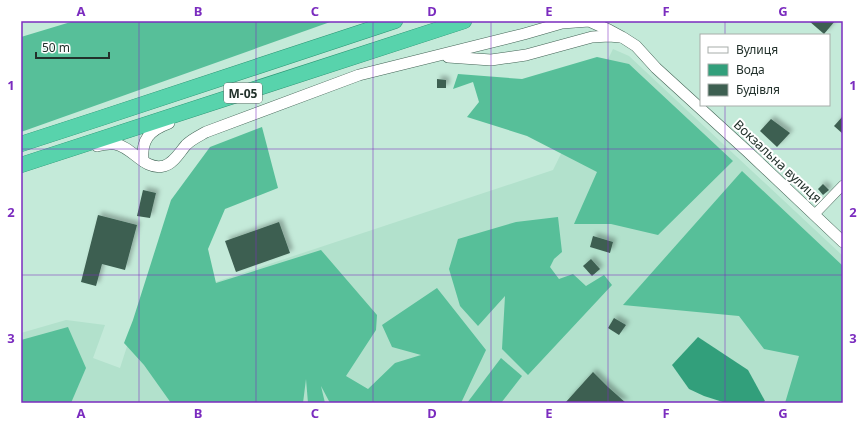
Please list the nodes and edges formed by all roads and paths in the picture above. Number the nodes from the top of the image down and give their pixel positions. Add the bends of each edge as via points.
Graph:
1 (375, 21) edge
2 (395, 21) edge
3 (464, 21) edge
4 (576, 22) edge
5 (524, 34) junction
6 (622, 37) junction
7 (579, 40) junction
8 (324, 44) junction
9 (526, 55) junction
10 (437, 56) junction
11 (205, 106) junction
12 (21, 144) edge
13 (44, 158) junction
14 (143, 161) junction
15 (21, 165) edge
16 (843, 185) edge
17 (814, 215) junction
18 (843, 242) edge

1 - 8 street
2 - 8 highway, М-05
3 - 11 highway, М-05
4 - 5 street, Вокзальна вулиця via 562,23
4 - 6 street, Вокзальна вулиця via 589,21
4 - 7 street via 582,32
5 - 9 street via 522,48
5 - 10 street, Вокзальна вулиця
6 - 7 street via 592,37
6 - 17 street, Вокзальна вулиця via 636,46 656,68
7 - 9 street
8 - 12 highway, М-05
9 - 10 street via 492,60
10 - 14 street, Вокзальна вулиця via 359,75 206,132 186,145 172,162 165,166 151,166
11 - 13 highway, М-05
11 - 14 street via 152,132 143,147
13 - 14 street, Вокзальна вулиця via 114,144 125,148
13 - 15 highway, М-05
16 - 17 street
17 - 18 street, Вокзальна вулиця

